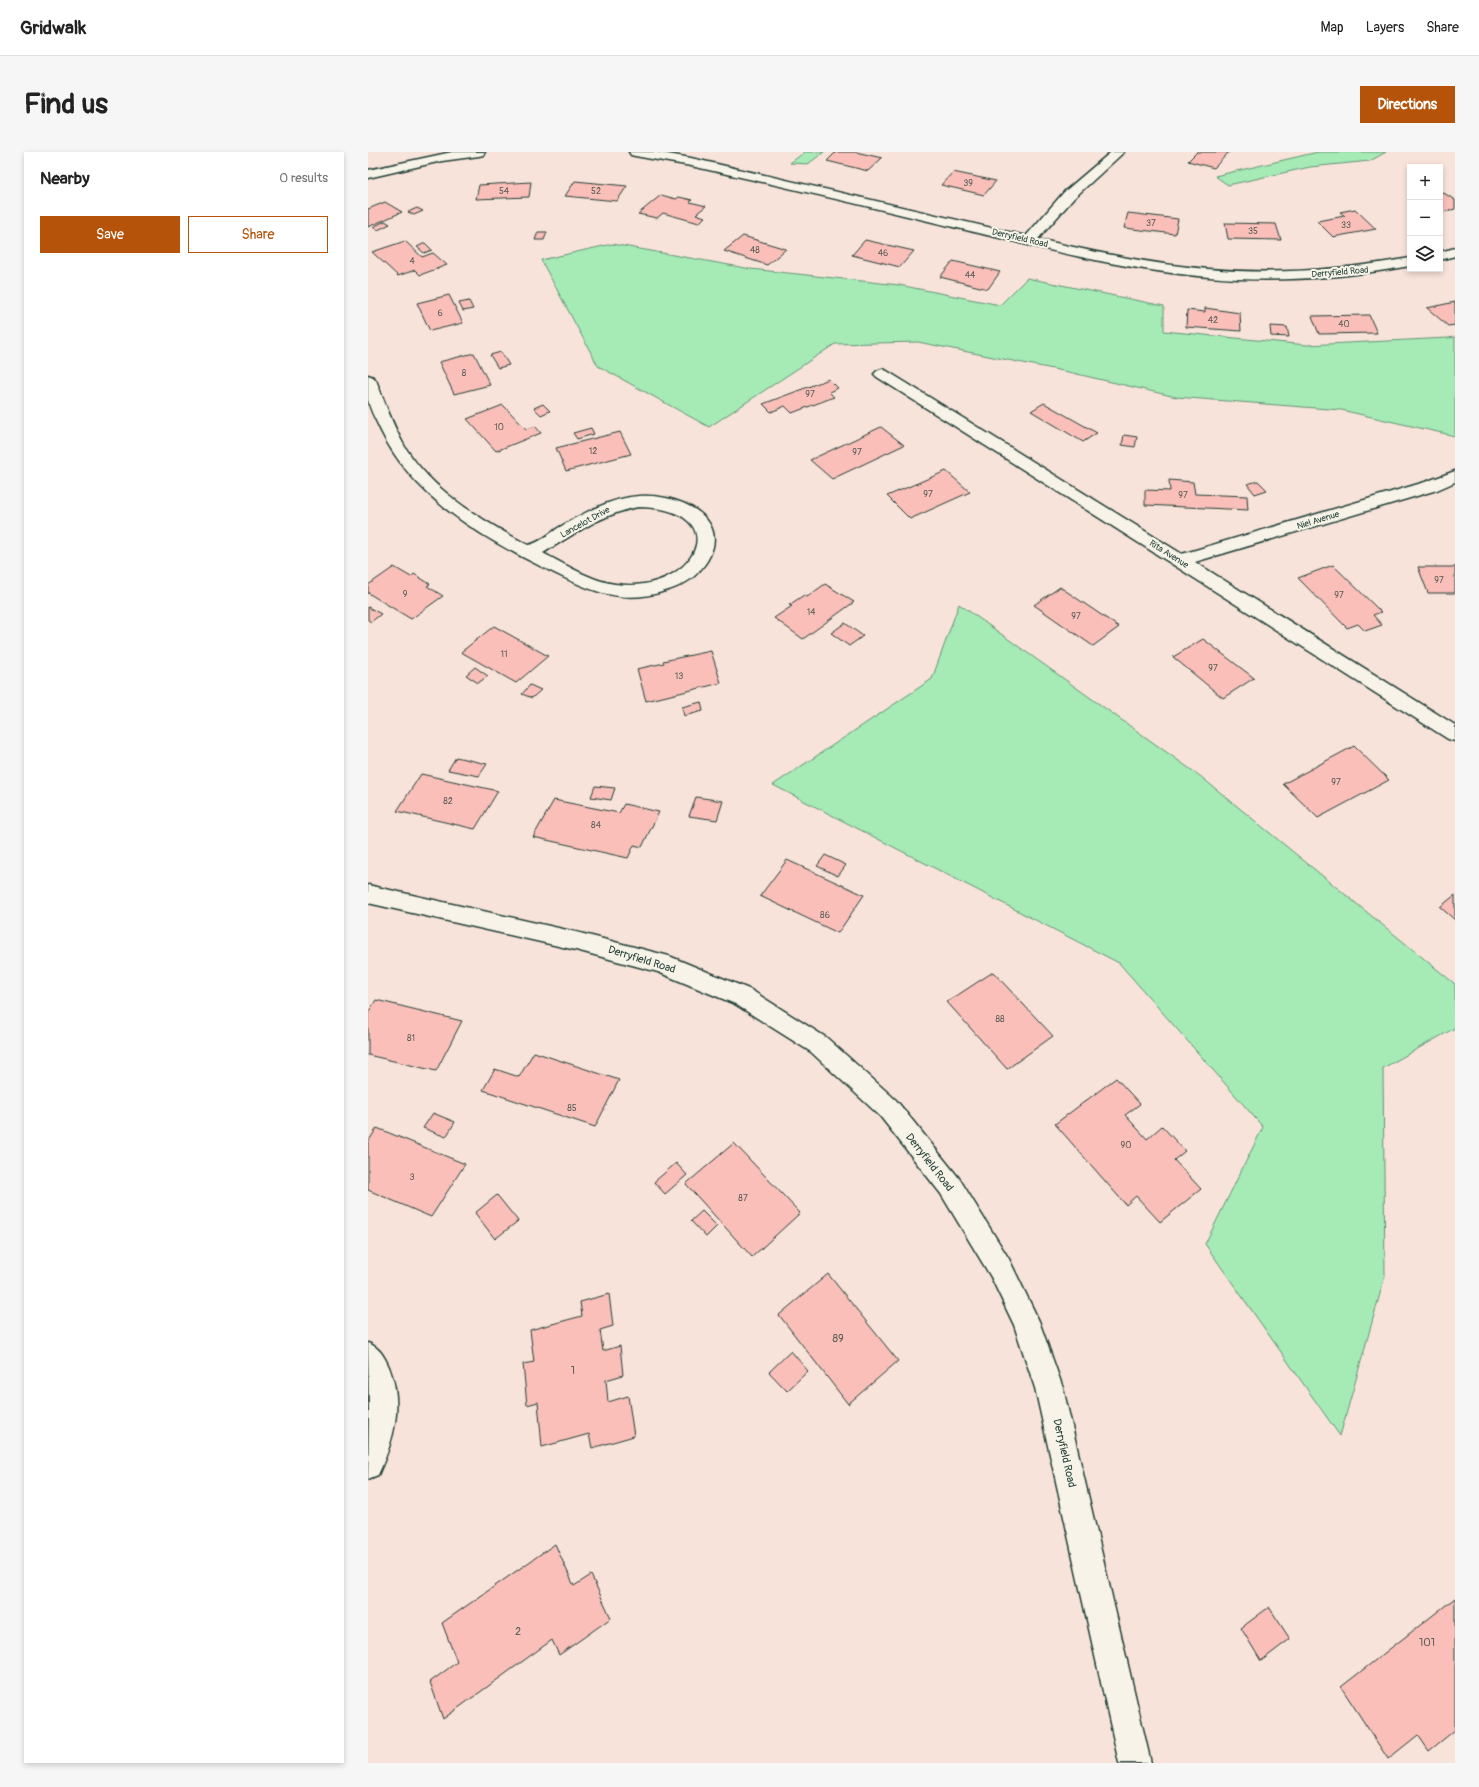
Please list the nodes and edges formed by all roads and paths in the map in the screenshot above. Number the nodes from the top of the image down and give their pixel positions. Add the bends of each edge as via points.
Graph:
1 (478, 152) edge
2 (635, 152) edge
3 (1118, 152) edge
4 (368, 174) edge
5 (1029, 240) junction
6 (1455, 252) edge
7 (1443, 255) edge
8 (1407, 263) edge
9 (882, 374) dead end
10 (368, 380) edge
11 (1455, 476) edge
12 (529, 554) junction
13 (1180, 561) junction
14 (1455, 734) edge
15 (368, 894) edge
16 (368, 1356) edge
17 (368, 1465) edge
18 (1135, 1763) edge

1 - 4 street via 407,164
2 - 5 street, Derryfield Road via 691,162
3 - 5 street via 1069,195
5 - 8 street, Derryfield Road via 1139,264 1218,274 1300,275 1365,270
6 - 7 street
9 - 13 street, Rita Avenue
10 - 12 street, Lancelot Drive via 396,448 411,466 448,503
11 - 13 street, Niel Avenue via 1431,486
12 - 12 street, Lancelot Drive via 595,585 623,591 638,591 667,584 690,570 698,561 706,542 701,524 685,510 662,502 636,502 598,513
13 - 14 street, Rita Avenue
15 - 18 street, Derryfield Road via 661,963 743,997 819,1045 888,1108 950,1186 1000,1268 1026,1321 1049,1388
16 - 17 street via 380,1380 383,1403 380,1428

